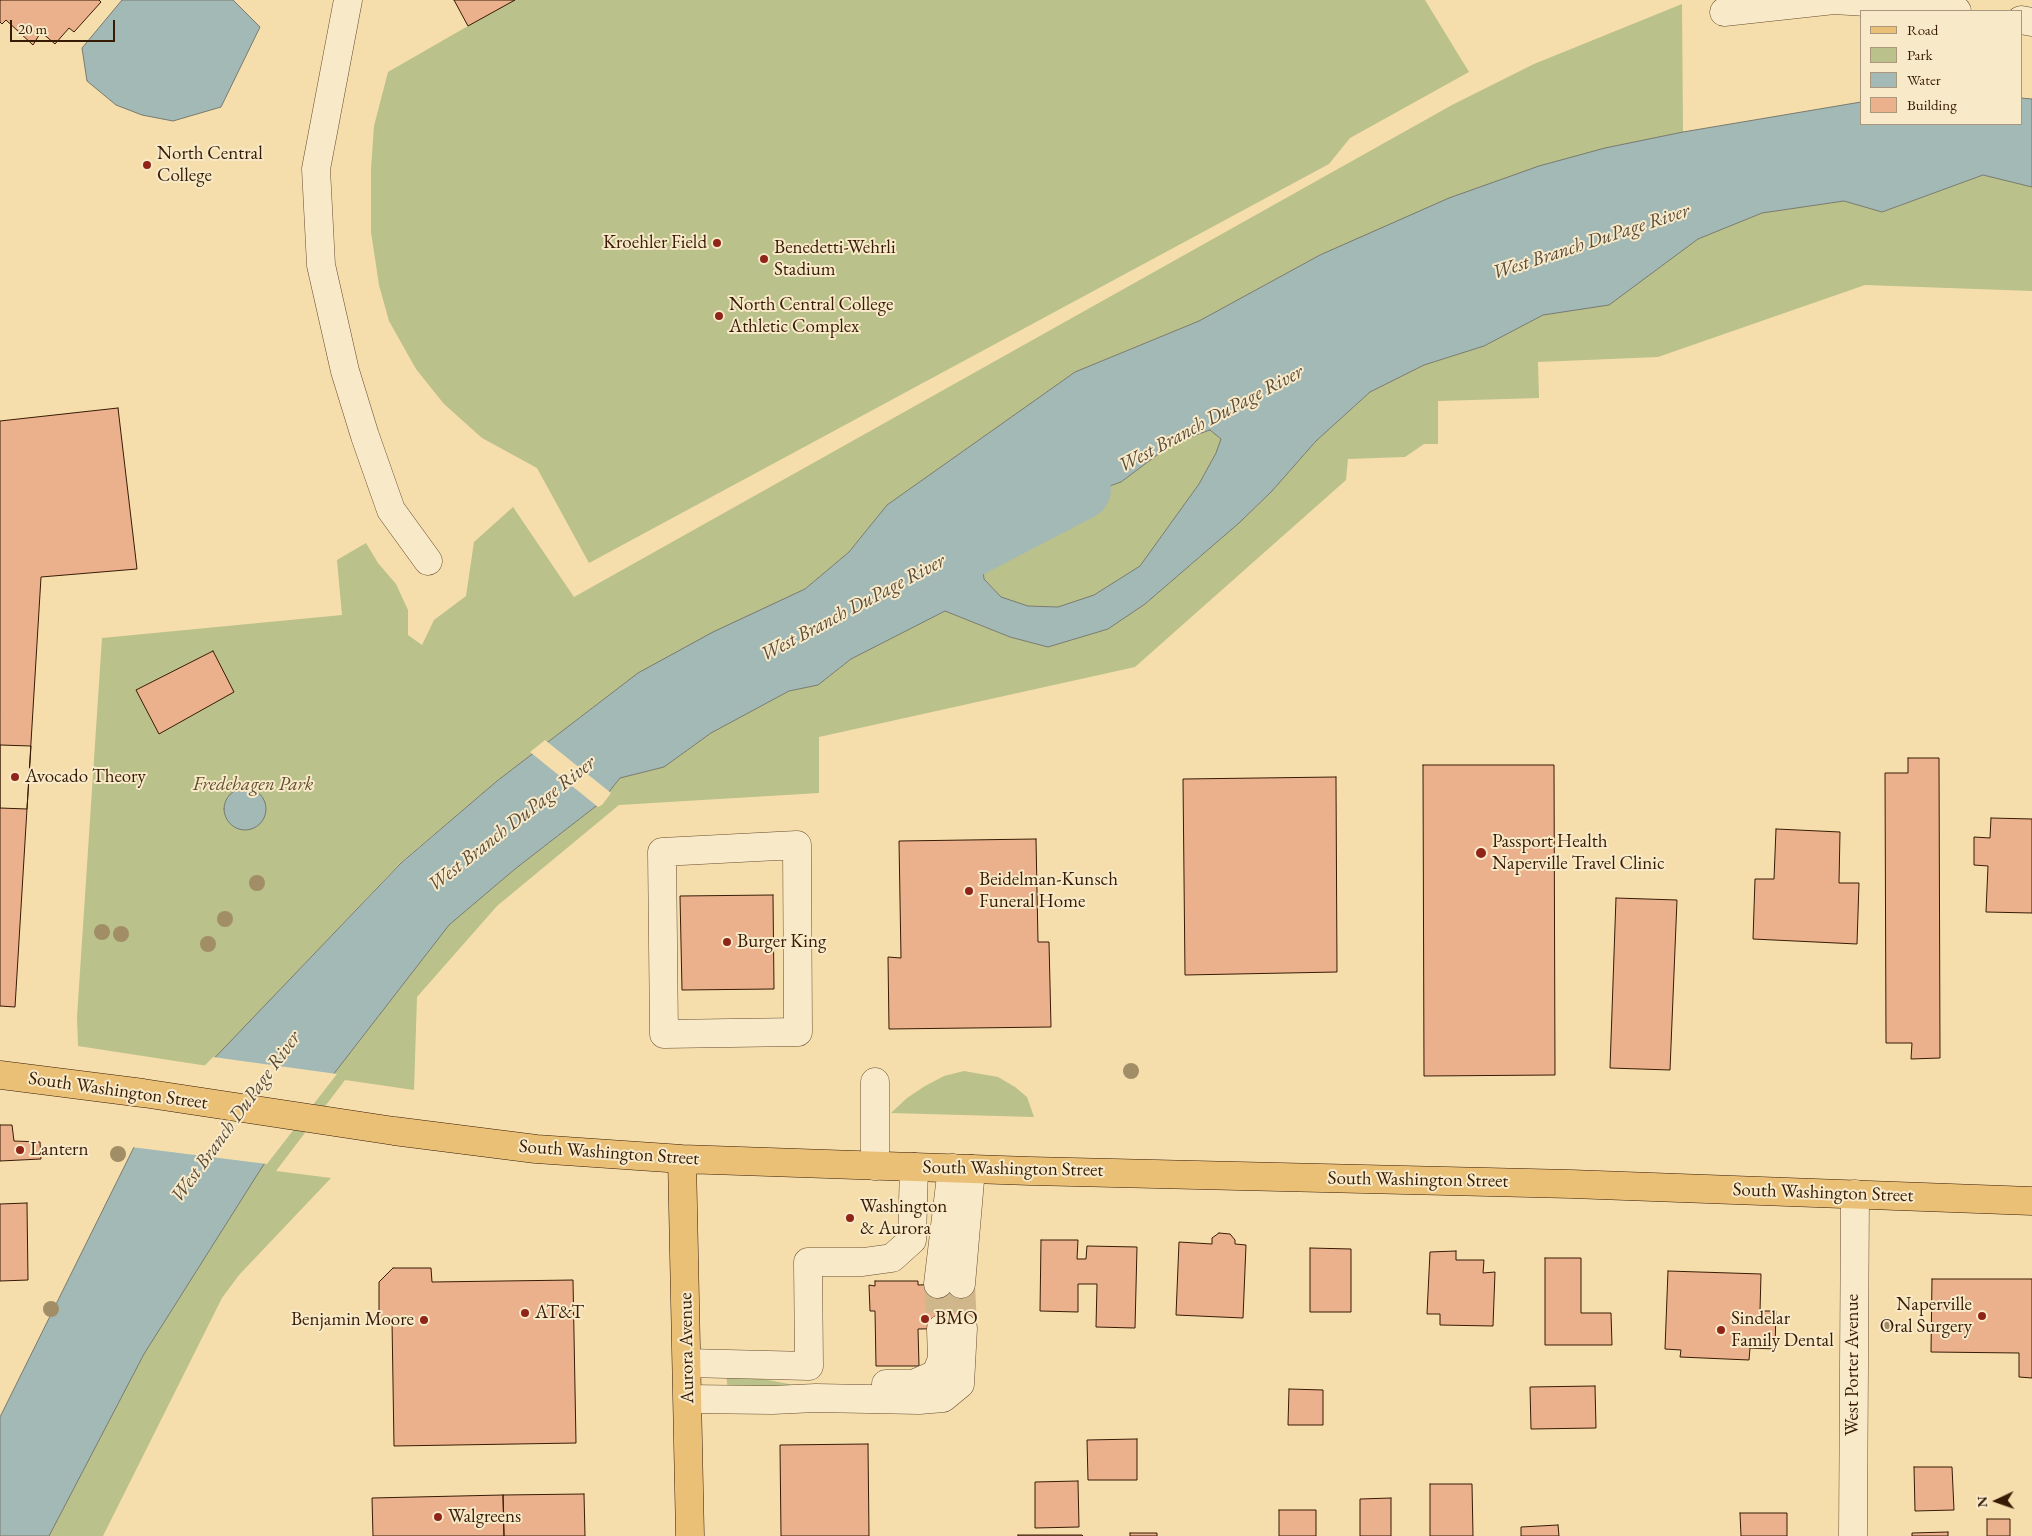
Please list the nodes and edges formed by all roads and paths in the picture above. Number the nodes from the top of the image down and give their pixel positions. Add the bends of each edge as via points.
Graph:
1 (348, 0) edge
2 (1950, 10) edge
3 (1724, 12) dead end
4 (428, 561) dead end
5 (682, 1034) joint
6 (0, 1075) edge
7 (875, 1082) dead end
8 (682, 1159) junction
9 (875, 1166) junction
10 (914, 1167) junction
11 (962, 1169) junction
12 (1855, 1194) junction
13 (2032, 1201) edge
14 (950, 1284) tunnel mouth
15 (952, 1328) tunnel mouth
16 (687, 1363) junction
17 (809, 1366) junction
18 (816, 1398) junction
19 (688, 1399) junction
20 (690, 1536) edge
21 (1853, 1536) edge

1 - 4 street via 316,169 321,265 346,371 391,510
2 - 3 street via 1834,0
5 - 5 street via 798,1032 797,845 662,852 664,1034
6 - 8 main road, South Washington Street via 394,1131 536,1148
7 - 9 street
8 - 9 main road, South Washington Street
8 - 16 main road, Aurora Avenue
9 - 10 main road, South Washington Street
10 - 11 main road, South Washington Street
10 - 17 street via 912,1240 892,1258 863,1262 808,1262
11 - 12 main road, South Washington Street
11 - 14 street
12 - 13 main road, South Washington Street
12 - 21 street, West Porter Avenue
15 - 18 street via 960,1384 943,1398
16 - 17 street
16 - 19 main road, Aurora Avenue
17 - 18 street
18 - 19 street
19 - 20 main road, Aurora Avenue

